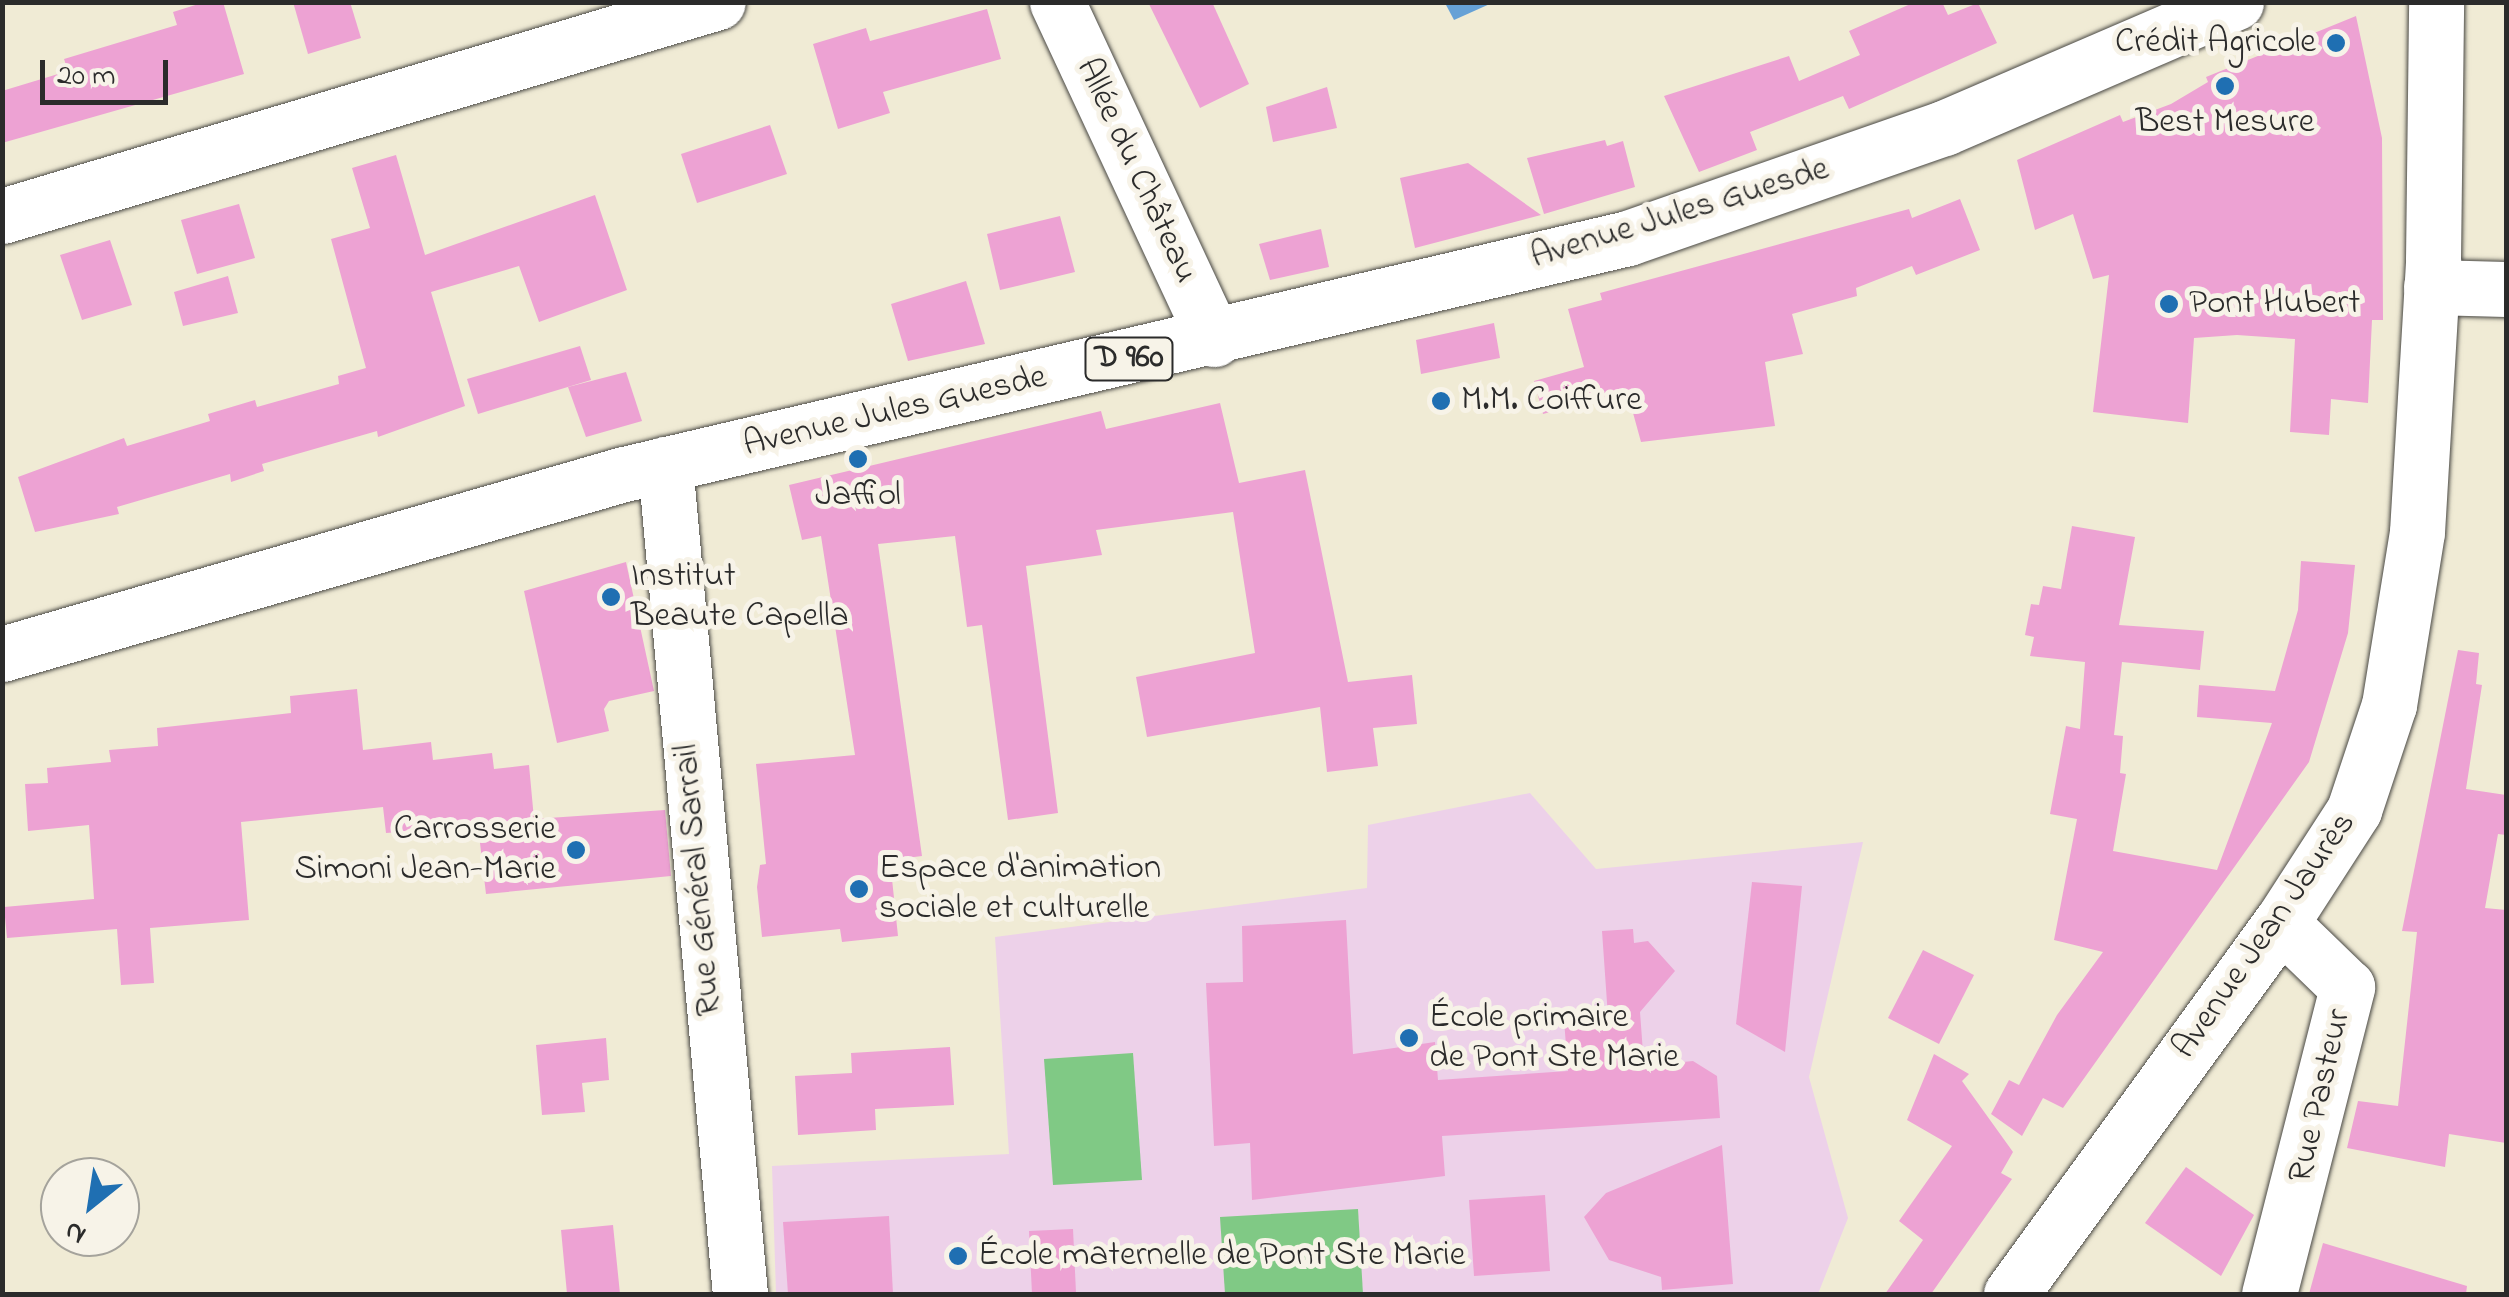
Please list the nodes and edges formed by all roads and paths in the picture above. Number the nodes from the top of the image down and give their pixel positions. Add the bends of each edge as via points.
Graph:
1 (718, 2) edge
2 (1057, 2) edge
3 (2236, 2) edge
4 (2421, 12) edge
5 (2, 216) edge
6 (2431, 287) junction
7 (2506, 290) edge
8 (1214, 340) junction
9 (664, 464) junction
10 (2, 654) edge
11 (2281, 923) junction
12 (740, 1294) edge
13 (2010, 1294) edge
14 (2269, 1294) edge

1 - 5 main road
2 - 8 main road, Allée du Château
3 - 8 main road, Avenue Jules Guesde / D 960 via 1944,128 1628,238
4 - 6 main road, Avenue Jean Jaurès via 2435,173
6 - 7 main road
6 - 11 main road, Avenue Jean Jaurès via 2417,532 2390,705 2354,810
8 - 9 main road, Avenue Jules Guesde / D 960
9 - 10 main road, Avenue Jules Guesde / D 960
9 - 12 main road, Rue Général Sarrail
11 - 13 main road, Avenue Jean Jaurès
11 - 14 main road, Rue Pasteur via 2347,987

